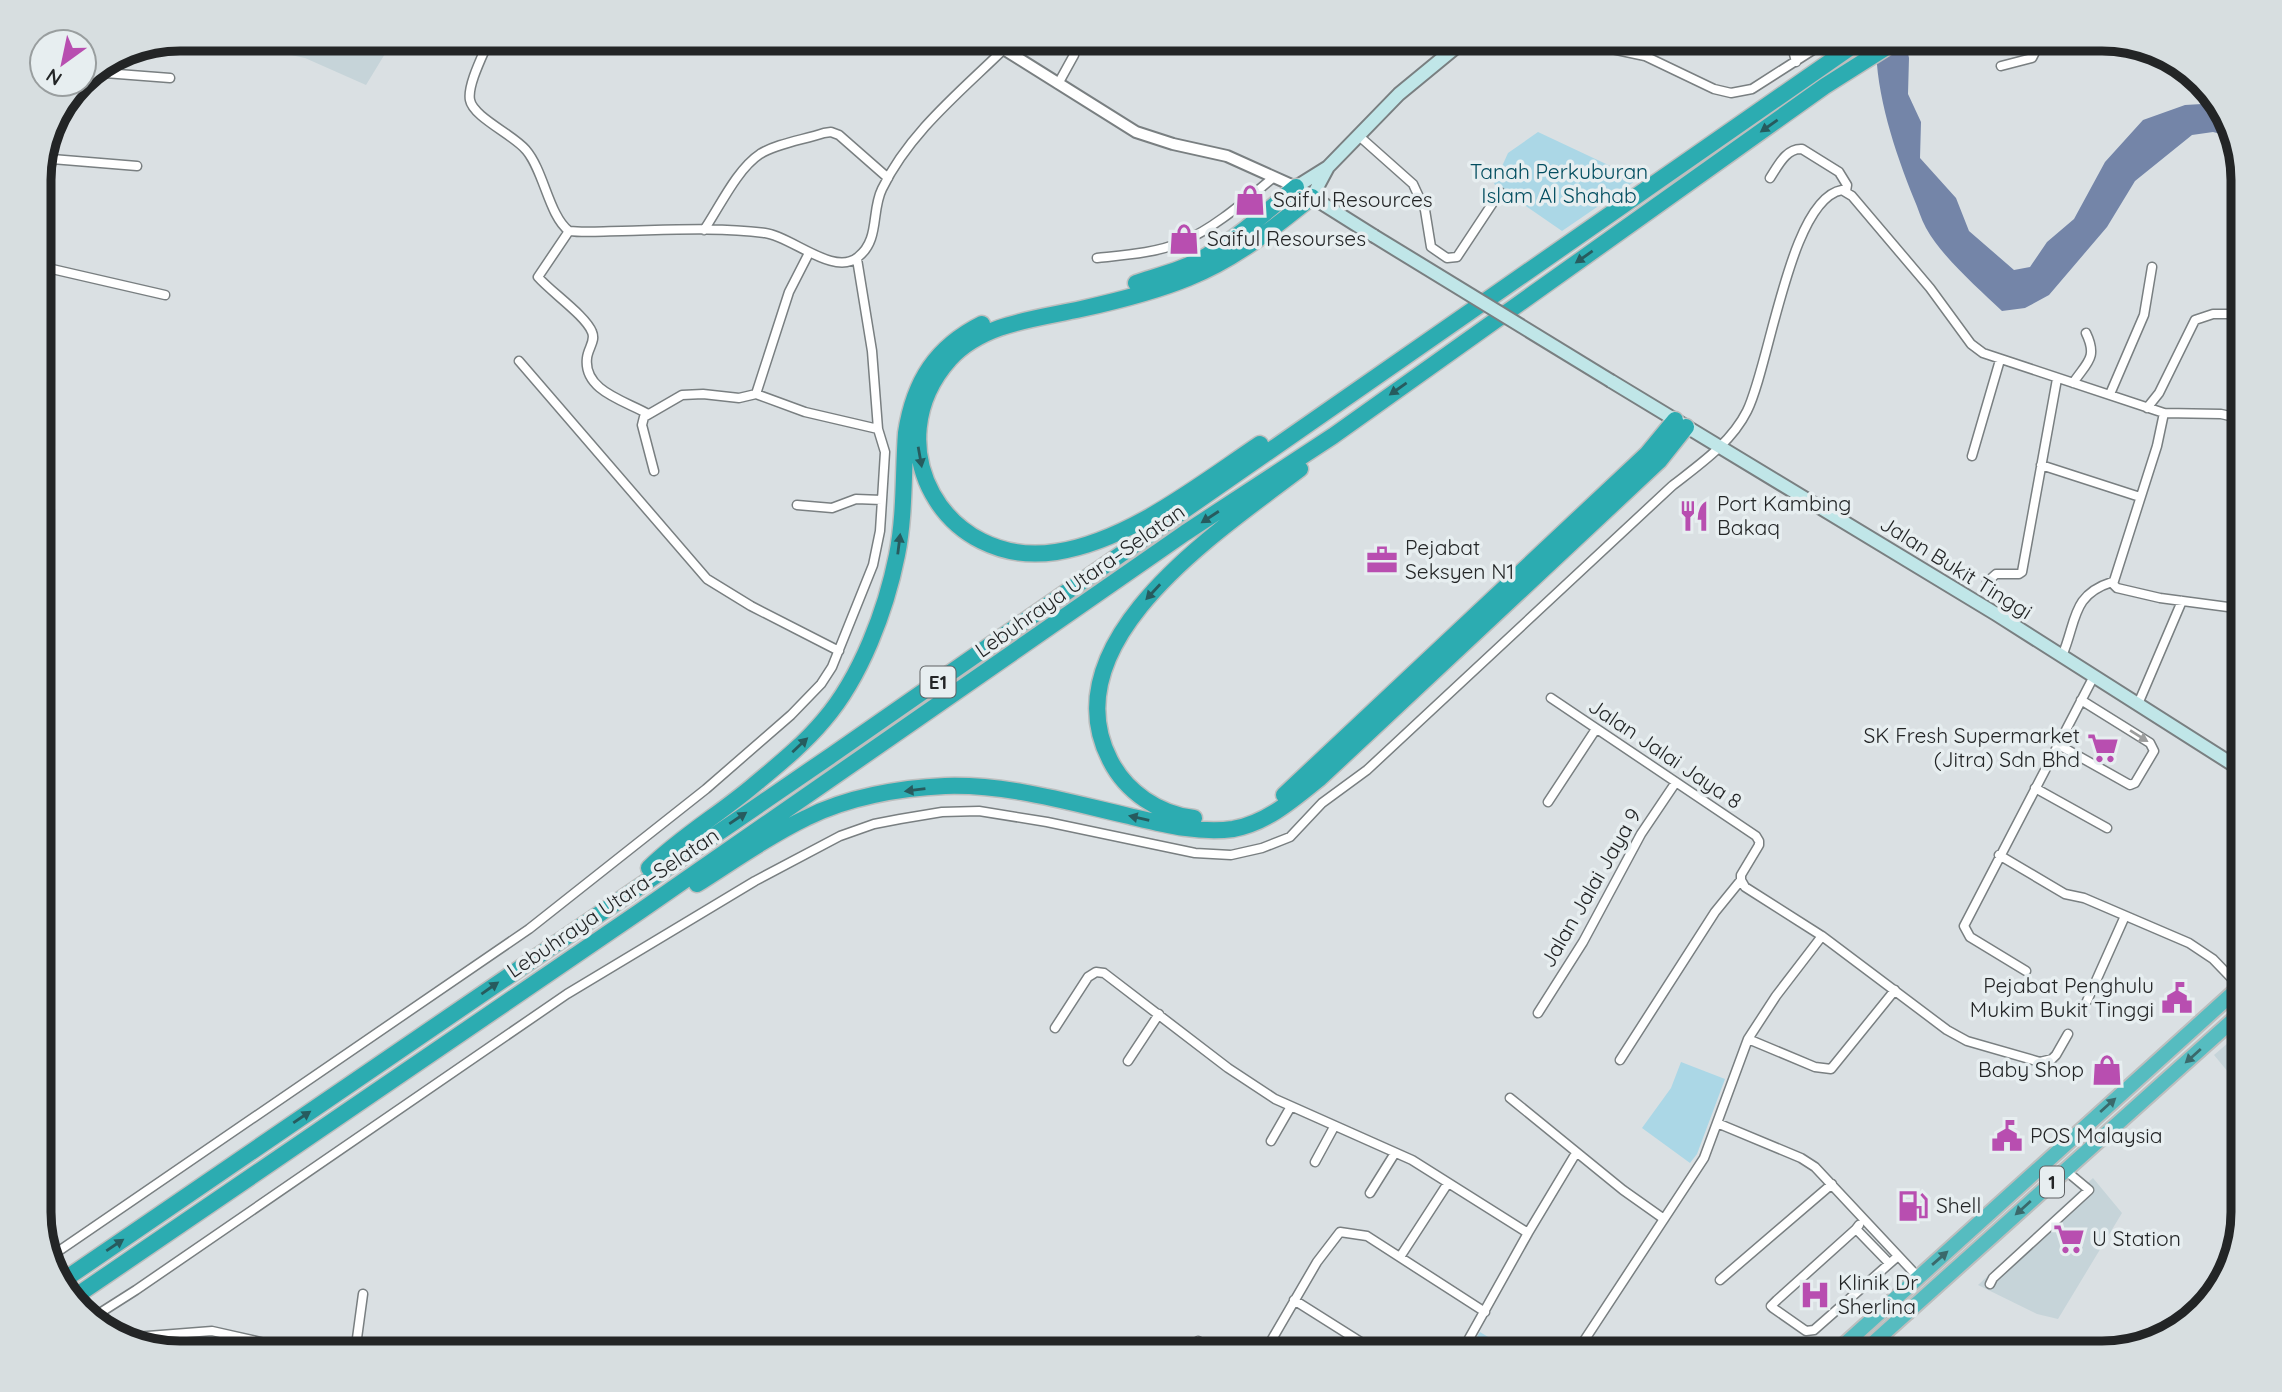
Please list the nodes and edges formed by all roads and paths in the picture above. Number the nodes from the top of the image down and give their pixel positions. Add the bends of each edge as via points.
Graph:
1 (485, 51) edge
2 (1002, 51) edge
3 (1005, 51) edge
4 (1075, 51) edge
5 (1451, 51) edge
6 (1621, 51) edge
7 (1793, 51) edge
8 (1811, 51) edge
9 (1844, 51) edge
10 (1880, 51) edge
11 (2036, 51) edge
12 (1796, 61) junction
13 (2001, 66) dead end
14 (107, 73) edge
15 (170, 78) dead end
16 (1058, 84) junction
17 (1359, 136) junction
18 (53, 158) edge
19 (137, 166) dead end
20 (1328, 167) junction
21 (1274, 177) junction
22 (888, 178) junction
23 (1770, 178) dead end
24 (1296, 187) junction
25 (1846, 191) junction
26 (1500, 192) dead end
27 (1312, 197) junction
28 (704, 230) junction
29 (569, 231) junction
30 (809, 253) junction
31 (1097, 258) dead end
32 (857, 259) junction
33 (2152, 267) dead end
34 (51, 269) edge
35 (165, 295) dead end
36 (2231, 314) edge
37 (2086, 333) dead end
38 (1398, 360) junction
39 (2000, 360) junction
40 (519, 361) dead end
41 (2057, 379) junction
42 (2073, 383) junction
43 (756, 394) junction
44 (2110, 394) junction
45 (2147, 408) junction
46 (2164, 413) junction
47 (648, 414) junction
48 (2231, 416) edge
49 (1681, 423) junction
50 (878, 429) junction
51 (1333, 436) junction
52 (1720, 447) junction
53 (1972, 456) dead end
54 (2041, 466) junction
55 (654, 471) dead end
56 (2140, 496) junction
57 (882, 500) junction
58 (797, 505) dead end
59 (1987, 582) dead end
60 (2112, 582) junction
61 (2182, 601) junction
62 (2231, 607) edge
63 (839, 651) junction
64 (2062, 656) junction
65 (2094, 676) junction
66 (1551, 698) dead end
67 (2081, 700) junction
68 (2138, 704) junction
69 (1596, 729) junction
70 (2057, 744) junction
71 (2231, 763) edge
72 (1676, 782) junction
73 (2035, 788) junction
74 (1548, 802) dead end
75 (2106, 828) dead end
76 (1999, 855) junction
77 (1741, 880) junction
78 (639, 885) junction
79 (639, 912) junction
80 (2125, 916) junction
81 (1822, 936) junction
82 (2026, 971) dead end
83 (2231, 976) edge
84 (1895, 990) junction
85 (2231, 996) edge
86 (2087, 1001) dead end
87 (1538, 1013) dead end
88 (1159, 1014) junction
89 (2231, 1023) edge
90 (1055, 1028) dead end
91 (2068, 1034) dead end
92 (1748, 1039) junction
93 (1620, 1060) dead end
94 (1128, 1061) dead end
95 (1510, 1098) dead end
96 (1290, 1108) junction
97 (1717, 1123) junction
98 (1334, 1126) junction
99 (1270, 1141) dead end
100 (1395, 1153) junction
101 (1576, 1153) junction
102 (1315, 1162) dead end
103 (2065, 1170) junction
104 (1448, 1183) junction
105 (1832, 1185) junction
106 (1370, 1193) dead end
107 (1664, 1219) junction
108 (1863, 1220) junction
109 (1856, 1229) junction
110 (1528, 1233) junction
111 (57, 1252) edge
112 (1898, 1256) junction
113 (1400, 1257) junction
114 (1889, 1264) junction
115 (68, 1277) edge
116 (1918, 1277) junction
117 (1720, 1280) dead end
118 (1990, 1284) dead end
119 (80, 1294) edge
120 (363, 1294) dead end
121 (1294, 1300) junction
122 (1485, 1312) junction
123 (99, 1313) edge
124 (164, 1335) junction
125 (144, 1336) edge
126 (164, 1340) edge
127 (259, 1341) edge
128 (357, 1341) edge
129 (1271, 1341) edge
130 (1359, 1341) edge
131 (1468, 1341) edge
132 (1584, 1341) edge
133 (1848, 1341) edge
134 (1875, 1341) edge

1 - 29 street via 470,101 526,150
2 - 22 street via 915,138
3 - 16 street
4 - 16 street
5 - 17 main road via 1399,94
6 - 12 street via 1645,56 1731,93 1752,89
7 - 12 street
8 - 12 street
9 - 38 highway, Lebuhraya Utara–Selatan / E1
10 -> 51 highway, Lebuhraya Utara–Selatan / E1
11 - 13 street via 2032,58
14 - 15 street
16 - 21 street via 1146,136 1227,156
17 - 20 main road
17 - 26 street via 1413,184 1425,210 1431,247 1447,258 1457,257
18 - 19 street
20 - 24 main road
20 - 27 main road
21 - 24 street
21 - 31 street via 1181,243
22 - 28 street via 839,135 824,133 767,150 754,159
22 - 32 street via 877,200 873,235
23 - 25 street via 1787,155 1802,149 1839,172
24 - 27 main road, Jalan Bukit Tinggi
78 -> 24 highway via 653,864 803,743 843,694 874,632 898,554 909,413 928,369 945,348 986,322 1181,269 1248,228
25 - 39 street via 1930,288 1975,349
25 - 52 street via 1825,197 1798,243 1751,402
27 -> 38 highway via 1258,239 1196,275 1115,301 995,328 964,348 944,367 920,417 918,447 928,488 958,527 992,547 1040,555 1082,547 1163,507
27 - 49 main road, Jalan Bukit Tinggi, bridge
28 - 29 street
28 - 30 street via 777,235
29 - 47 street via 538,277 591,330 587,362 596,385
30 - 32 street via 839,261
30 - 43 street via 789,292
32 - 50 street via 872,351
33 - 44 street via 2144,315
34 - 35 street
36 - 45 street via 2195,320
37 - 42 street via 2092,354
78 -> 38 highway, Lebuhraya Utara–Selatan / E1
39 - 41 street
39 - 53 street
40 - 63 street via 707,579
41 - 42 street
41 - 54 street
42 - 44 street
43 - 47 street via 739,398 682,395
43 - 50 street via 805,412
44 - 45 street
45 - 46 street
46 - 48 street
46 - 56 street
47 - 55 street via 642,425
51 -> 49 highway via 1317,456 1181,563 1141,605 1113,645 1098,686 1101,742 1121,778 1158,808 1178,816 1226,819 1283,796
49 - 52 main road, Jalan Bukit Tinggi
49 -> 79 highway via 1659,461 1330,769 1271,814 1234,829 1197,830 985,787 888,793 806,818 654,910
50 - 57 street via 885,452
51 -> 79 highway, Lebuhraya Utara–Selatan / E1 via 1185,533
52 - 64 main road, Jalan Bukit Tinggi
52 - 123 street via 1672,486 1367,769 1322,803 1290,837 1241,853 1204,855 1016,816 960,811 874,824 840,836 779,867 566,994
54 - 56 street
54 - 59 street via 2022,572 1996,574
56 - 60 street
57 - 58 street via 856,499 832,508
57 - 63 street via 873,565
60 - 61 street via 2129,591
60 - 64 street via 2096,587 2082,601
61 - 62 street
61 - 68 street
63 - 111 street via 825,679 792,715 538,923
64 - 65 main road, Jalan Bukit Tinggi
65 - 67 street
65 - 68 main road, Jalan Bukit Tinggi
66 - 69 street, Jalan Jalai Jaya 8
67 - 70 street
67 -> 70 street via 2150,743 2154,751 2130,785
68 - 71 main road, Jalan Bukit Tinggi
69 - 72 street, Jalan Jalai Jaya 8
69 - 74 street
70 - 73 street
72 - 77 street, Jalan Jalai Jaya 8 via 1759,841
72 - 87 street, Jalan Jalai Jaya 9
73 - 75 street
73 - 76 street
76 - 80 street via 2065,894
76 - 82 street via 1964,930
77 - 81 street
77 - 93 street via 1715,912
115 -> 78 highway, Lebuhraya Utara–Selatan / E1
79 - 119 highway, Lebuhraya Utara–Selatan / E1
80 - 83 street via 2189,943
80 - 86 street
81 - 84 street
81 - 92 street
84 - 91 street via 1957,1036 2024,1059 2052,1059
84 - 92 street via 1831,1069 1815,1067
116 -> 85 highway, 1
88 - 90 street via 1110,977 1096,972
88 - 94 street
88 - 96 street via 1228,1068
89 -> 103 highway, 1
92 - 97 street
95 - 101 street
96 - 98 street
96 - 99 street
97 - 105 street via 1801,1158
97 - 107 street via 1704,1158
98 - 100 street
98 - 102 street
100 - 104 street
100 - 106 street
101 - 107 street
101 - 110 street
103 - 118 street via 2089,1190
103 -> 134 highway, 1
104 - 110 street
104 - 113 street
105 - 108 street
105 - 117 street
107 - 132 street
108 - 109 street
108 - 112 street
109 - 114 street
109 - 114 street via 1771,1306 1806,1331 1814,1330
110 - 122 street
112 - 114 street
112 - 116 street
113 - 121 street via 1367,1237 1340,1232
113 - 122 street
116 - 133 highway, 1
120 - 128 street
121 - 129 street
121 - 130 street
122 - 131 street
124 - 125 street
124 - 126 street
124 - 127 street via 218,1331

